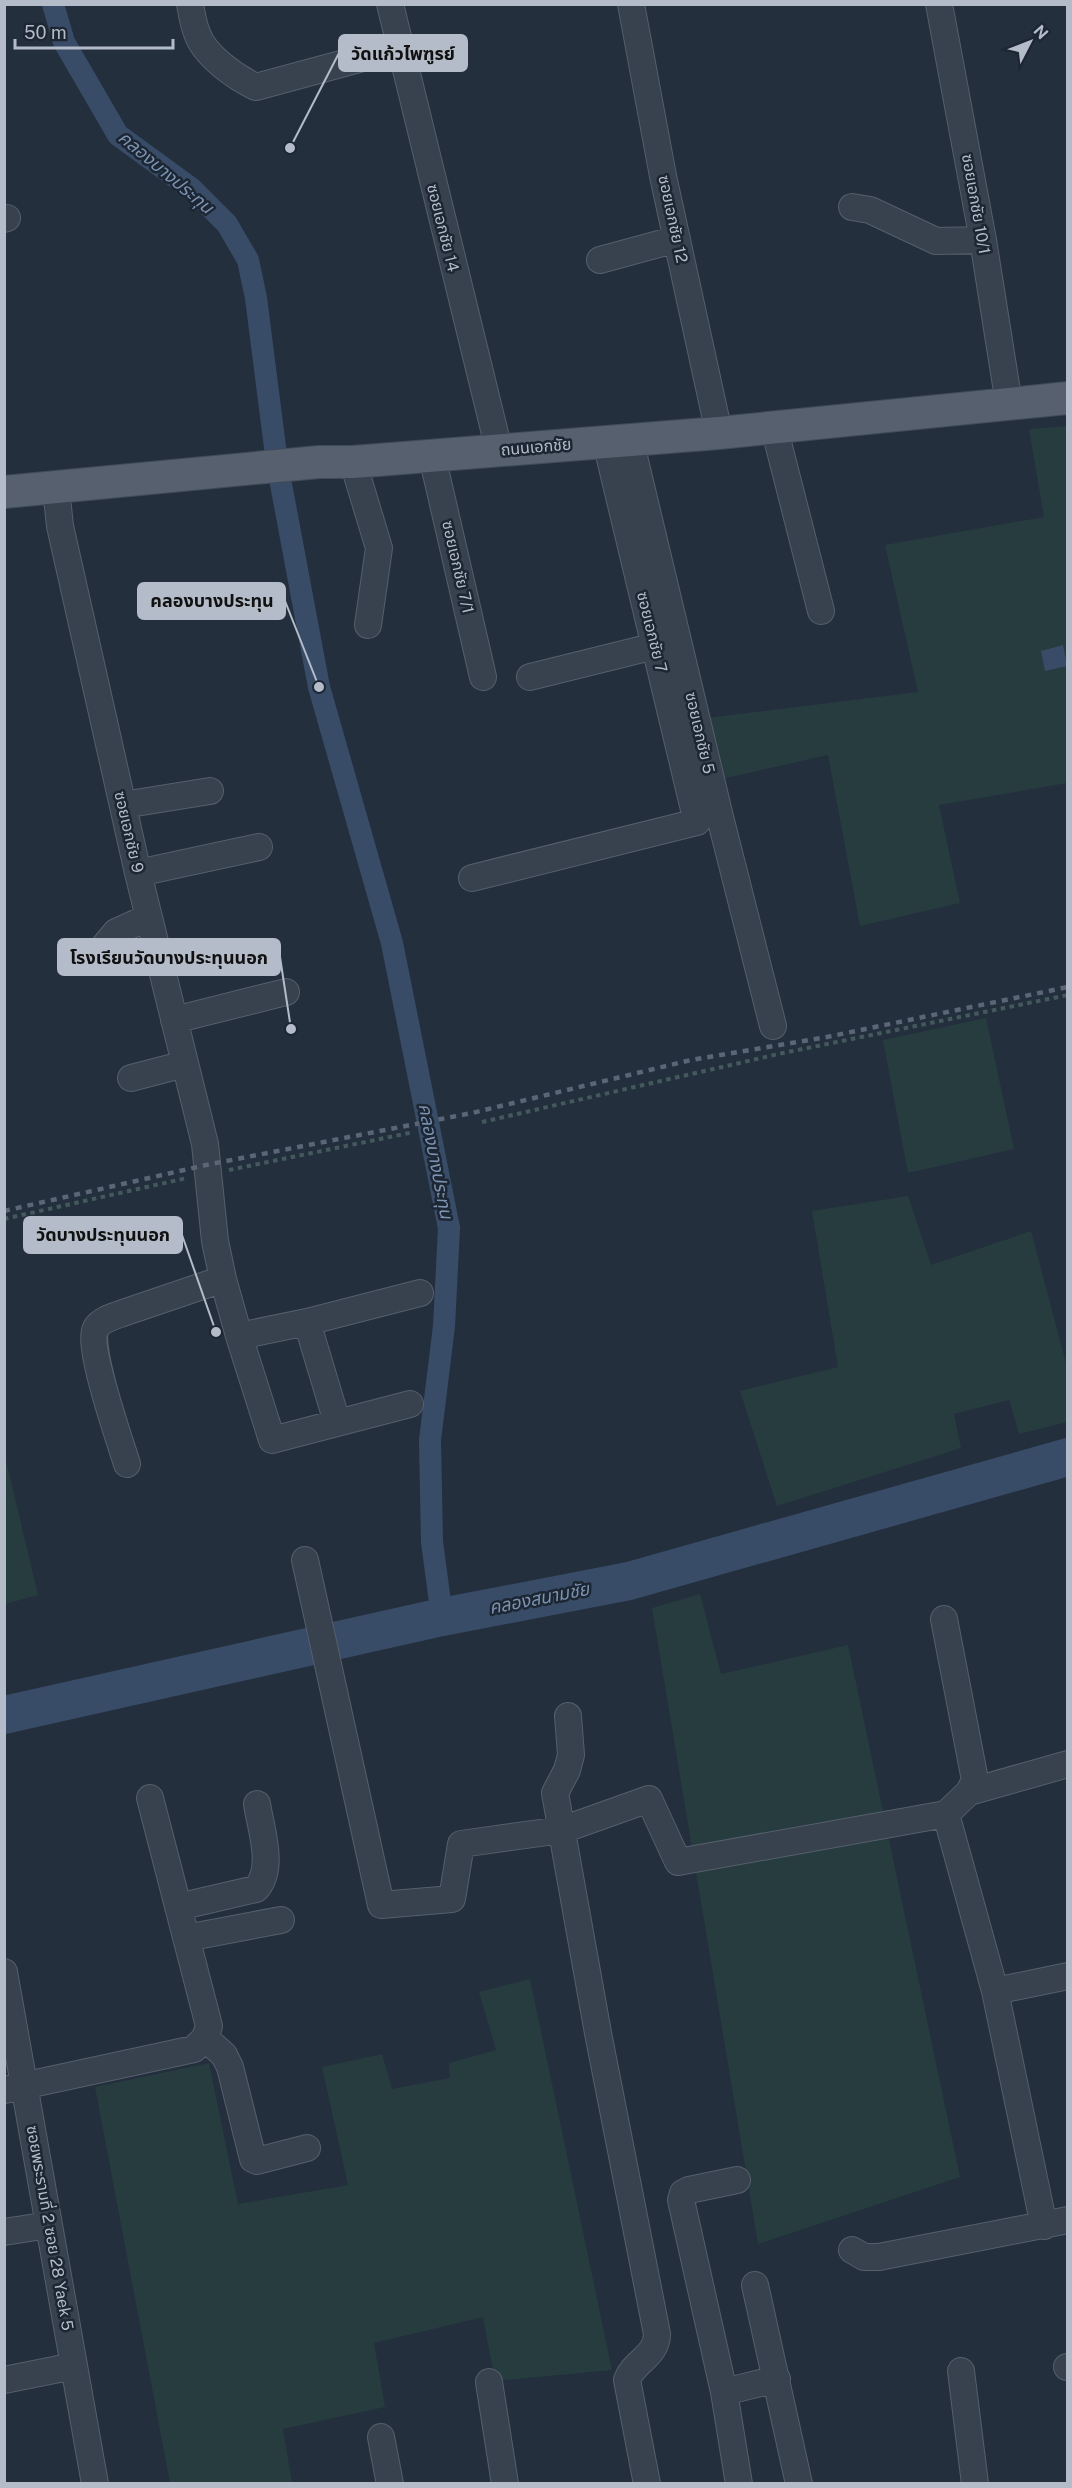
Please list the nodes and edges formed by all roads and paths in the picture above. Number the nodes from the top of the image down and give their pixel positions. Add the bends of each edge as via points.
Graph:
1 (190, 4) edge
2 (390, 4) edge
3 (631, 4) edge
4 (939, 4) edge
5 (400, 48) junction
6 (852, 207) dead end
7 (677, 239) junction
8 (983, 240) junction
9 (600, 260) dead end
10 (1068, 398) edge
11 (1009, 404) junction
12 (774, 427) junction
13 (719, 433) junction
14 (618, 441) junction
15 (499, 450) junction
16 (432, 456) junction
17 (353, 462) junction
18 (56, 488) junction
19 (4, 492) edge
20 (821, 611) dead end
21 (368, 625) dead end
22 (655, 646) junction
23 (483, 677) dead end
24 (530, 677) dead end
25 (210, 791) dead end
26 (123, 805) junction
27 (259, 847) dead end
28 (138, 873) junction
29 (472, 878) dead end
30 (149, 917) junction
31 (96, 956) dead end
32 (286, 992) dead end
33 (1068, 995) edge
34 (174, 1020) junction
35 (773, 1026) dead end
36 (185, 1064) junction
37 (130, 1078) dead end
38 (482, 1122) dead end
39 (223, 1279) junction
40 (420, 1293) dead end
41 (307, 1322) junction
42 (238, 1336) junction
43 (410, 1404) dead end
44 (337, 1422) junction
45 (127, 1464) dead end
46 (305, 1560) dead end
47 (944, 1619) dead end
48 (568, 1716) dead end
49 (1068, 1764) edge
50 (969, 1792) junction
51 (150, 1798) dead end
52 (257, 1804) dead end
53 (946, 1814) junction
54 (562, 1830) junction
55 (178, 1907) junction
56 (281, 1920) dead end
57 (186, 1938) junction
58 (4, 1972) edge
59 (1068, 1976) edge
60 (995, 1991) junction
61 (204, 2038) junction
62 (15, 2088) edge
63 (307, 2148) dead end
64 (737, 2180) dead end
65 (1056, 2223) edge
66 (49, 2225) junction
67 (4, 2232) edge
68 (852, 2250) dead end
69 (755, 2285) dead end
70 (74, 2366) junction
71 (961, 2371) dead end
72 (777, 2379) junction
73 (4, 2380) edge
74 (489, 2382) dead end
75 (724, 2392) junction
76 (381, 2437) dead end
77 (95, 2484) edge
78 (390, 2484) edge
79 (505, 2484) edge
80 (647, 2484) edge
81 (739, 2484) edge
82 (800, 2484) edge
83 (975, 2484) edge

1 - 5 street via 197,34 209,53 256,87
2 - 5 street, ซอยเอกชัย 14
3 - 7 street, ซอยเอกชัย 12
4 - 8 street, ซอยเอกชัย 10/1
5 - 15 street, ซอยเอกชัย 14
6 - 8 street via 870,210 936,241
7 - 9 street
7 - 13 street, ซอยเอกชัย 12
8 - 11 street, ซอยเอกชัย 10/1
10 - 11 main road, ถนนเอกชัย
11 - 12 main road, ถนนเอกชัย
12 - 13 main road, ถนนเอกชัย
12 - 20 street
13 - 14 main road, ถนนเอกชัย
14 - 15 main road, ถนนเอกชัย
14 - 22 street, ซอยเอกชัย 7
14 - 35 street, ซอยเอกชัย 5
15 - 16 main road, ถนนเอกชัย
16 - 17 main road, ถนนเอกชัย
16 - 23 street, ซอยเอกชัย 7/1
17 - 18 main road, ถนนเอกชัย
17 - 21 street via 379,548
18 - 19 main road, ถนนเอกชัย
18 - 26 street, ซอยเอกชัย 9 via 60,526
22 - 24 street
22 - 29 street, ซอยเอกชัย 7 via 697,822
25 - 26 street
26 - 28 street, ซอยเอกชัย 9
27 - 28 street
28 - 30 street, ซอยเอกชัย 9
30 - 31 street via 116,932
30 - 34 street, ซอยเอกชัย 9
32 - 34 street
33 - 38 path via 783,1053
34 - 36 street, ซอยเอกชัย 9
36 - 37 street
36 - 39 street, ซอยเอกชัย 9 via 205,1144
39 - 42 street, ซอยเอกชัย 9
39 - 45 street via 104,1320 96,1328 92,1340 99,1372
40 - 41 street
41 - 42 street
41 - 44 street
42 - 44 street, ซอยเอกชัย 9 via 272,1440
43 - 44 street
46 - 54 street via 381,1905 452,1899 461,1844
47 - 50 street via 975,1780
48 - 54 street via 571,1755 555,1793
49 - 50 street
50 - 53 street
51 - 55 street
52 - 55 street via 265,1880 256,1890
53 - 54 street via 678,1862 649,1799
53 - 60 street
54 - 80 street via 657,2334 657,2342 627,2380
55 - 57 street
56 - 57 street
57 - 61 street via 209,2026
58 - 62 street, ซอยพระรามที่ 2 ซอย 28 Yaek 5
59 - 60 street
60 - 65 street
61 - 62 street via 194,2049
61 - 63 street via 224,2055 230,2067 253,2159
62 - 66 street, ซอยพระรามที่ 2 ซอย 28 Yaek 5
64 - 75 street via 689,2190 681,2200
65 - 68 street via 879,2257 864,2257
66 - 67 street
66 - 70 street, ซอยพระรามที่ 2 ซอย 28 Yaek 5
69 - 72 street
70 - 73 street
70 - 77 street, ซอยพระรามที่ 2 ซอย 28 Yaek 5
71 - 83 street
72 - 75 street
72 - 82 street
74 - 79 street
75 - 81 street
76 - 78 street

